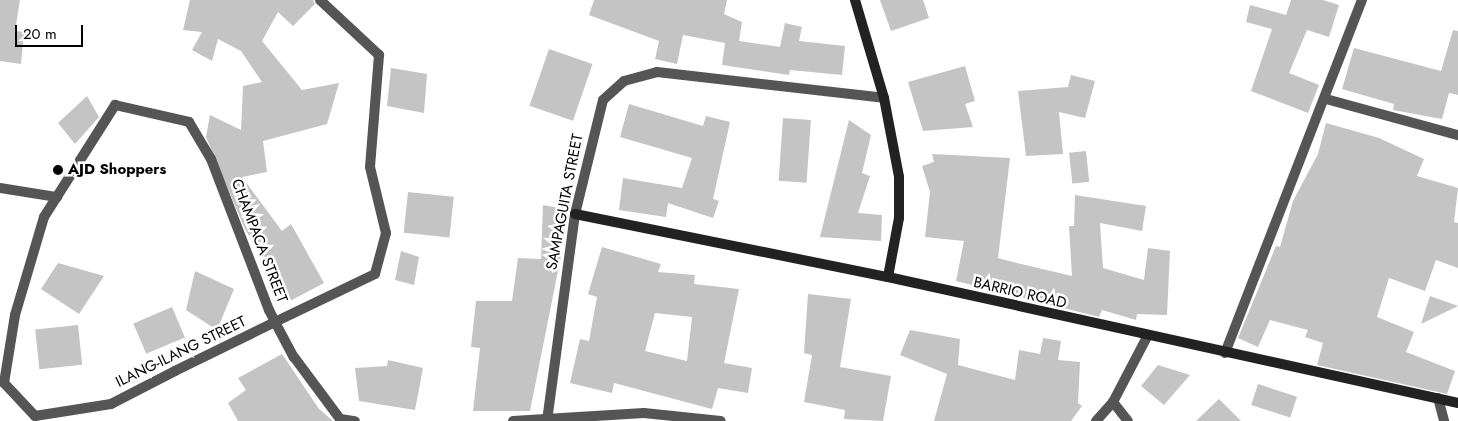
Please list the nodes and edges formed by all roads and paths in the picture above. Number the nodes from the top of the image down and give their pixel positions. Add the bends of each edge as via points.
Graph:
1 (320, 0) edge
2 (856, 0) edge
3 (1362, 0) edge
4 (884, 98) junction
5 (1326, 99) junction
6 (115, 105) joint
7 (1458, 135) edge
8 (0, 188) edge
9 (57, 197) junction
10 (576, 214) junction
11 (888, 277) junction
12 (276, 322) junction
13 (1147, 337) junction
14 (1226, 353) junction
15 (1438, 398) junction
16 (1113, 402) junction
17 (1458, 403) edge
18 (548, 419) edge
19 (355, 421) edge
20 (513, 421) edge
21 (721, 421) edge
22 (1096, 421) edge
23 (1128, 421) edge
24 (1444, 421) edge

1 - 12 street, ILANG-ILANG STREET via 378,55 370,167 386,233 374,274
2 - 4 street
3 - 5 street
4 - 10 street, SAMPAGUITA STREET via 657,72 624,81 603,100
4 - 11 street via 899,177 899,218
5 - 7 street
5 - 14 street
6 - 9 street, ILANG-ILANG STREET
6 - 12 street, CHAMPACA STREET via 189,122 211,159
8 - 9 street
9 - 12 street, ILANG-ILANG STREET via 44,217 17,306 4,383 35,416 111,404
10 - 11 street, BARRIO ROAD
10 - 18 street, SAMPAGUITA STREET
11 - 13 street, BARRIO ROAD
12 - 19 street, CHAMPACA STREET via 294,357 340,419
13 - 14 street, BARRIO ROAD
13 - 16 street
14 - 15 street, BARRIO ROAD
15 - 17 street, BARRIO ROAD
15 - 24 street
16 - 22 street
16 - 23 street
18 - 20 street
18 - 21 street via 644,413

